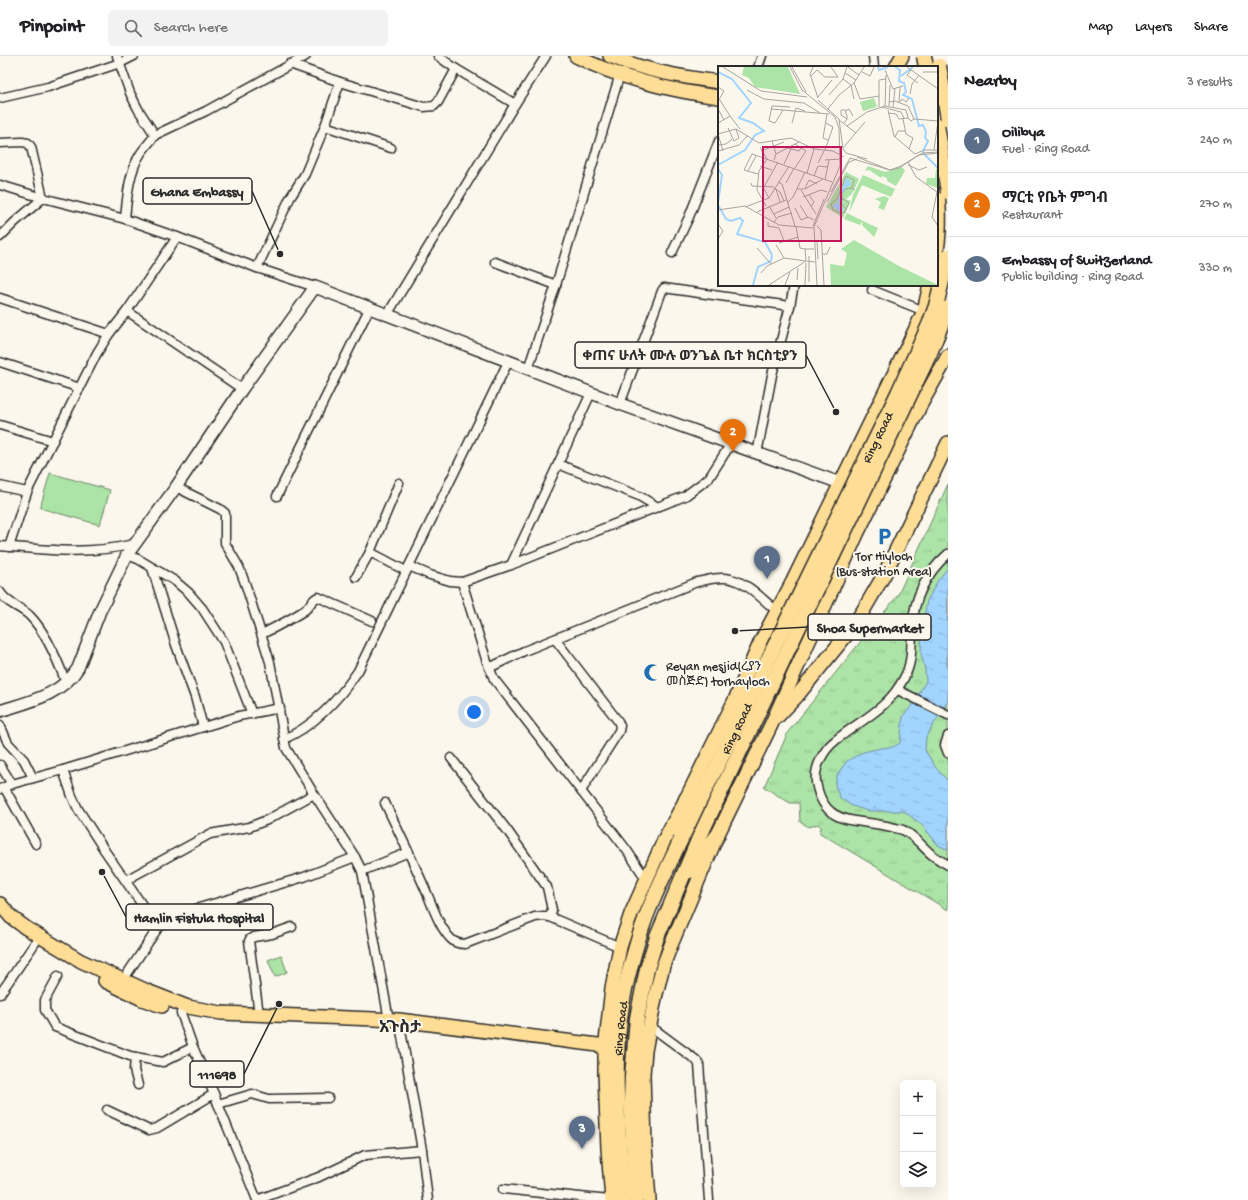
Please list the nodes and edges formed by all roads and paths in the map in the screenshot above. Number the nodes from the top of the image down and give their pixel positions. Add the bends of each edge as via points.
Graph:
1 (134, 56) edge
2 (306, 56) edge
3 (438, 56) edge
4 (546, 56) edge
5 (576, 56) edge
6 (610, 56) edge
7 (762, 56) edge
8 (873, 56) edge
9 (902, 56) edge
10 (919, 56) edge
11 (924, 56) edge
12 (937, 56) edge
13 (118, 60) edge
14 (290, 64) junction
15 (758, 66) edge
16 (874, 66) edge
17 (897, 66) edge
18 (926, 66) edge
19 (927, 66) edge
20 (456, 68) junction
21 (620, 74) junction
22 (693, 78) junction
23 (938, 78) edge
24 (340, 82) junction
25 (718, 82) edge
26 (948, 87) edge
27 (690, 92) junction
28 (718, 97) edge
29 (0, 98) edge
30 (515, 104) junction
31 (948, 119) edge
32 (325, 126) junction
33 (938, 133) edge
34 (155, 135) junction
35 (948, 137) edge
36 (0, 143) edge
37 (938, 143) edge
38 (718, 144) edge
39 (392, 148) dead end
40 (938, 158) edge
41 (948, 163) edge
42 (938, 184) edge
43 (0, 185) edge
44 (43, 198) junction
45 (941, 198) edge
46 (125, 219) junction
47 (0, 237) edge
48 (177, 237) junction
49 (938, 244) edge
50 (672, 253) dead end
51 (948, 256) edge
52 (495, 262) dead end
53 (257, 268) junction
54 (556, 285) junction
55 (794, 286) edge
56 (930, 286) edge
57 (315, 287) junction
58 (872, 290) dead end
59 (0, 298) edge
60 (790, 306) junction
61 (370, 307) junction
62 (948, 308) edge
63 (127, 311) junction
64 (924, 311) junction
65 (387, 315) junction
66 (109, 334) junction
67 (909, 343) junction
68 (948, 356) edge
69 (0, 362) edge
70 (508, 362) junction
71 (528, 369) junction
72 (80, 388) junction
73 (242, 389) junction
74 (591, 393) junction
75 (620, 404) junction
76 (0, 425) edge
77 (53, 441) junction
78 (948, 442) edge
79 (730, 445) junction
80 (757, 454) junction
81 (558, 464) junction
82 (399, 483) dead end
83 (840, 484) junction
84 (0, 486) edge
85 (176, 487) junction
86 (27, 492) junction
87 (277, 496) dead end
88 (656, 506) junction
89 (134, 544) junction
90 (0, 546) edge
91 (9, 547) junction
92 (370, 552) junction
93 (948, 554) edge
94 (127, 555) junction
95 (511, 565) junction
96 (152, 568) junction
97 (407, 569) junction
98 (356, 577) dead end
99 (462, 582) junction
100 (0, 592) edge
101 (777, 611) junction
102 (372, 621) dead end
103 (262, 634) junction
104 (555, 639) junction
105 (780, 652) junction
106 (489, 668) junction
107 (66, 683) junction
108 (898, 690) junction
109 (280, 708) junction
110 (0, 712) edge
111 (252, 714) junction
112 (947, 714) edge
113 (772, 723) junction
114 (0, 725) edge
115 (203, 727) junction
116 (948, 736) edge
117 (284, 738) junction
118 (948, 754) edge
119 (451, 758) dead end
120 (0, 765) edge
121 (63, 770) junction
122 (33, 778) junction
123 (5, 787) edge
124 (581, 791) junction
125 (314, 794) junction
126 (686, 799) junction
127 (385, 803) dead end
128 (717, 836) junction
129 (36, 844) dead end
130 (409, 852) junction
131 (675, 852) junction
132 (354, 857) junction
133 (948, 864) edge
134 (362, 871) junction
135 (646, 879) junction
136 (126, 880) junction
137 (680, 884) junction
138 (0, 904) edge
139 (0, 917) edge
140 (550, 917) junction
141 (292, 927) dead end
142 (158, 928) junction
143 (35, 943) junction
144 (620, 947) junction
145 (58, 976) dead end
146 (123, 980) junction
147 (0, 994) edge
148 (181, 1013) junction
149 (259, 1014) junction
150 (394, 1022) junction
151 (650, 1026) junction
152 (194, 1047) junction
153 (606, 1048) junction
154 (135, 1057) junction
155 (138, 1085) dead end
156 (214, 1094) junction
157 (328, 1098) dead end
158 (218, 1104) junction
159 (107, 1110) dead end
160 (422, 1150) junction
161 (503, 1189) dead end
162 (428, 1200) edge
163 (610, 1200) edge
164 (623, 1200) edge
165 (636, 1200) edge
166 (649, 1200) edge
167 (709, 1200) edge

1 - 13 street
2 - 14 street
3 - 20 street
4 - 30 street
5 - 21 main road
6 - 22 main road via 657,72
7 - 15 street
8 - 16 street
9 - 17 main road
10 - 18 main road
11 - 19 highway, bridge
12 - 31 highway, bridge
13 - 29 street via 48,86
13 - 34 street via 130,93
14 - 24 street
14 - 34 street via 206,111
20 - 24 street via 434,106 424,107
20 - 30 street
21 - 27 main road
21 - 54 street
22 - 25 main road
22 - 27 main road
23 - 26 main road
24 - 32 street
27 - 28 main road
30 - 65 street
32 - 39 street
32 - 53 street via 305,174 290,198
33 - 35 main road
34 - 46 street via 141,153 133,172 127,195
36 - 44 street via 28,143
37 - 45 highway, bridge
38 - 50 street
40 - 41 main road
42 - 45 main road
43 - 44 street
44 - 46 street
44 - 47 street
45 - 49 main road
46 - 48 street
48 - 53 street
48 - 63 street
51 - 105 highway, Ring Road, bridge via 936,306 926,331
52 - 54 street
53 - 57 street
54 - 71 street
55 - 60 street
56 - 64 main road
57 - 61 street
57 - 73 street
58 - 64 street
59 - 66 street
60 - 75 street via 664,288
60 - 80 street via 772,375
61 - 65 street
61 - 87 street
62 - 67 main road
62 - 105 highway, Ring Road, bridge via 930,353
63 - 66 street
63 - 73 street
64 - 67 main road
65 - 70 street
66 - 72 street
67 - 83 main road
68 - 113 main road via 921,404 858,534
69 - 72 street
70 - 71 street
70 - 97 street
71 - 74 street
72 - 77 street
73 - 85 street
74 - 75 street
74 - 81 street
75 - 79 street
76 - 77 street
77 - 86 street
78 - 113 main road via 884,575 863,611 848,633
79 - 80 street
79 - 88 street via 709,478 685,496
80 - 83 street
81 - 88 street via 638,496
81 - 95 street
82 - 92 street
83 - 101 main road
84 - 86 street
85 - 89 street
85 - 103 street via 225,513 225,543 239,568
86 - 91 street
88 - 95 street
89 - 91 street via 113,549 66,551
89 - 94 street
90 - 91 street
92 - 97 street
92 - 98 street
93 - 108 street via 938,562 926,579 916,604 908,670
94 - 96 street
94 - 107 street via 100,611 78,668
95 - 99 street
96 - 111 street via 175,581 202,608 224,642
96 - 115 street
97 - 99 street
97 - 117 street via 349,685 315,720
99 - 106 street
100 - 107 street via 39,626
101 - 104 street via 742,583 718,578 697,582
101 - 126 main road
102 - 103 street via 318,597 299,614
103 - 109 street
104 - 106 street
104 - 124 street via 620,726
105 - 131 highway, Ring Road
105 - 137 highway
106 - 124 street via 494,679
107 - 110 street via 38,699
108 - 112 street
108 - 133 street via 882,707 834,740 823,754 815,775 819,795 831,812 844,819 904,830 931,854
109 - 111 street
109 - 117 street
111 - 115 street
113 - 128 main road
114 - 122 street via 8,743 24,760
115 - 121 street
116 - 118 street via 945,745
117 - 125 street via 286,748
119 - 140 street via 547,887 552,910
120 - 123 street
121 - 122 street
121 - 136 street via 78,808
122 - 123 street
123 - 129 street
124 - 135 street via 626,848
125 - 132 street
125 - 136 street via 249,827 203,837
126 - 131 highway
126 - 135 main road
127 - 130 street
128 - 137 highway
128 - 151 main road via 671,945
130 - 134 street
130 - 140 street via 440,922 451,939 460,944 535,917
131 - 164 highway, Ring Road via 652,901 625,990 617,1069
132 - 134 street
132 - 142 street via 298,879 182,913
134 - 150 street
135 - 144 main road via 630,914
136 - 142 street
137 - 165 highway, Ring Road via 657,937 647,969 637,1018 631,1104
138 - 146 main road via 11,917 52,945
139 - 143 main road
140 - 144 street
141 - 149 street via 254,937 249,941
142 - 146 street
143 - 147 street
143 - 148 main road via 60,959 142,999
144 - 153 main road via 612,988
145 - 154 street via 45,1000 44,1010 55,1027
146 - 149 main road via 188,1007 221,1013
148 - 150 main road via 219,1020
148 - 152 street
149 - 150 main road
150 - 153 main road
150 - 160 street
151 - 166 main road via 643,1074
151 - 167 street via 699,1064
152 - 154 street via 163,1062
152 - 156 street
153 - 163 main road
154 - 155 street via 134,1070
156 - 158 street
156 - 159 street via 157,1128 149,1130
157 - 158 street via 269,1099 252,1094
158 - 160 street via 257,1200 319,1177 365,1155
160 - 162 street
161 - 163 street

